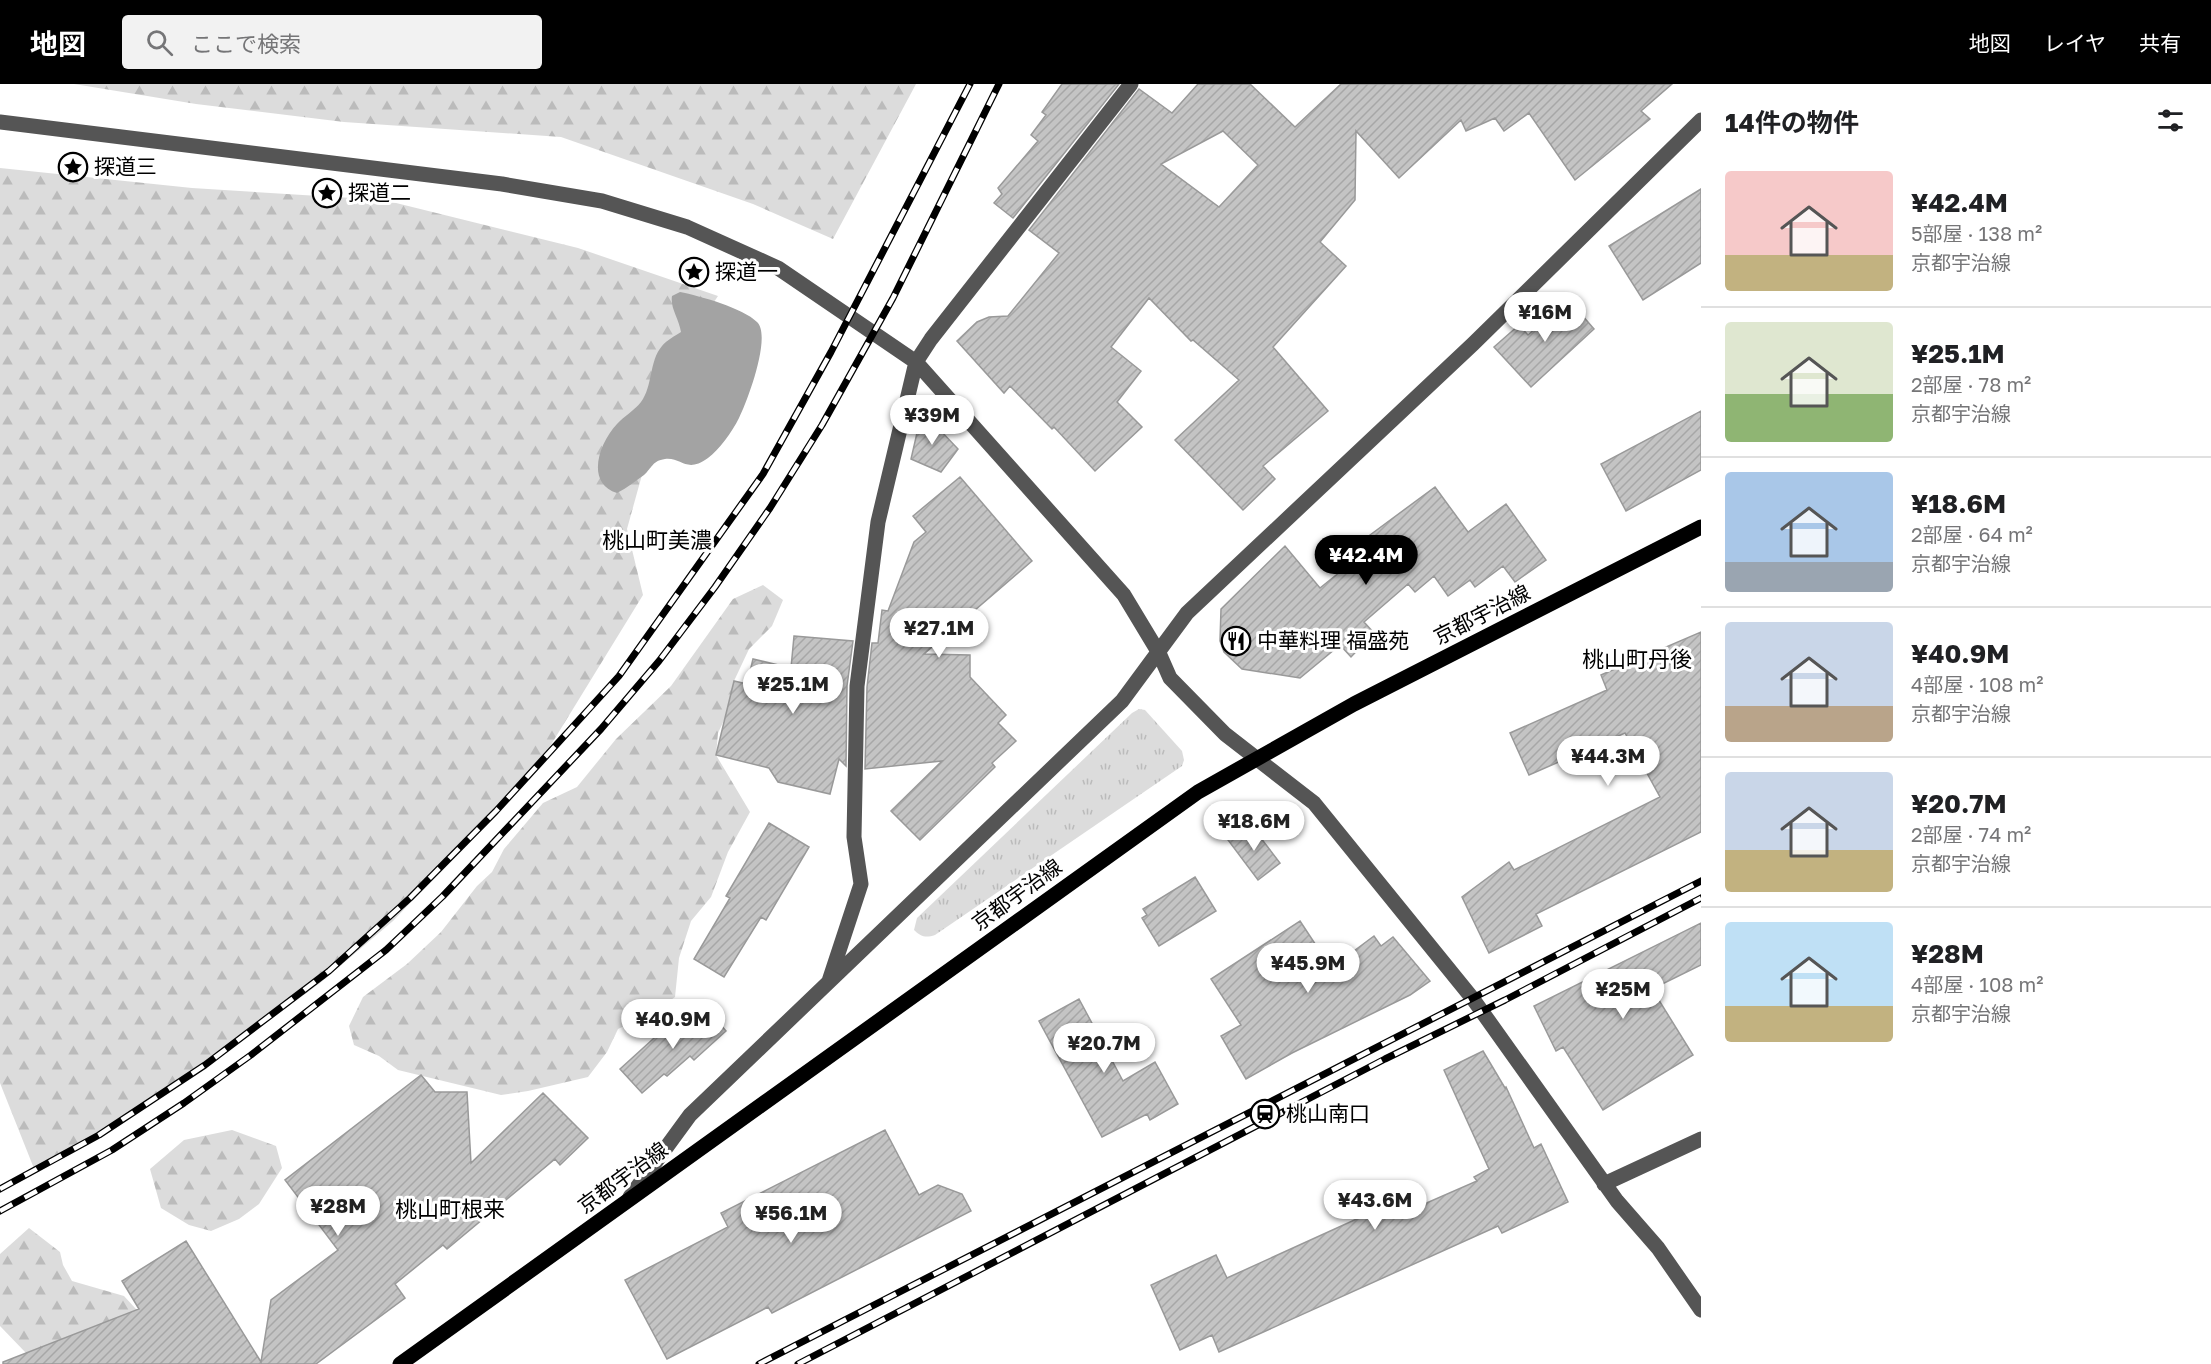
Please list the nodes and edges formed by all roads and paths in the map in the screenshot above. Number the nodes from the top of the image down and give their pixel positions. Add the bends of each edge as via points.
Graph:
1 (1131, 84) edge
2 (1701, 120) edge
3 (0, 122) edge
4 (916, 362) junction
5 (1701, 527) edge
6 (1159, 653) junction
7 (1255, 758) junction
8 (828, 983) junction
9 (1701, 1139) edge
10 (1604, 1184) junction
11 (628, 1199) junction
12 (1701, 1310) edge
13 (400, 1364) edge

1 - 4 street
2 - 6 street via 1473,344 1187,613
3 - 4 street via 502,184 602,201 687,227 778,268
4 - 6 street via 1124,595
4 - 8 street via 878,522 857,686 854,837 861,884
5 - 7 main road, 京都宇治線
6 - 7 street via 1170,678 1225,734
6 - 8 street via 1122,701
7 - 10 street via 1314,803 1473,999
7 - 11 main road, 京都宇治線 via 1198,792
8 - 11 street via 690,1115
9 - 10 street
10 - 12 street via 1658,1248
11 - 13 main road, 京都宇治線

